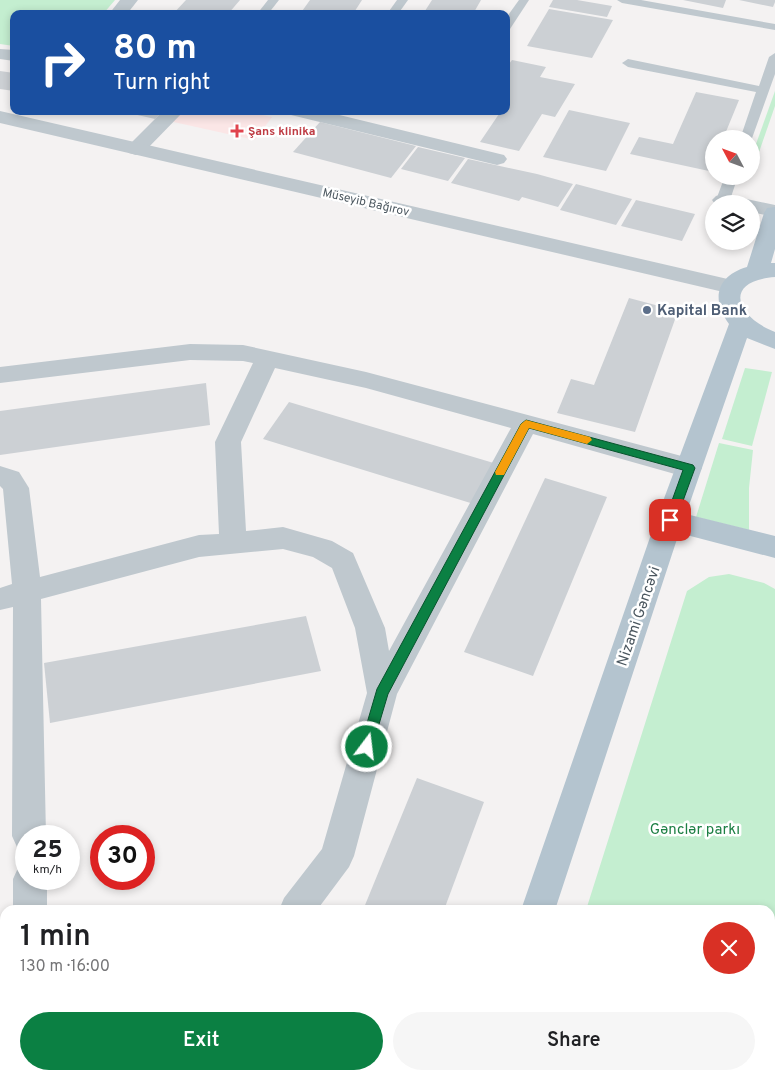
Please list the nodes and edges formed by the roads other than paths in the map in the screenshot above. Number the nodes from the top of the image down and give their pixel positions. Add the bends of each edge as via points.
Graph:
1 (129, 0) edge
2 (274, 0) edge
3 (403, 0) edge
4 (524, 0) edge
5 (622, 0) edge
6 (121, 10) edge
7 (265, 10) edge
8 (395, 10) edge
9 (510, 21) edge
10 (775, 27) edge
11 (775, 57) edge
12 (628, 63) dead end
13 (763, 90) junction
14 (170, 115) edge
15 (315, 115) edge
16 (0, 117) edge
17 (749, 130) edge
18 (136, 149) junction
19 (497, 159) dead end
20 (760, 208) edge
21 (775, 212) edge
22 (766, 271) edge
23 (732, 287) junction
24 (741, 324) junction
25 (775, 341) edge
26 (267, 359) junction
27 (0, 375) edge
28 (526, 424) junction
29 (689, 468) junction
30 (0, 476) edge
31 (670, 520) junction
32 (233, 542) junction
33 (775, 547) edge
34 (13, 595) edge
35 (382, 693) junction
36 (28, 825) edge
37 (30, 890) edge
38 (30, 905) edge
39 (300, 905) edge
40 (540, 905) edge

1 - 6 street
2 - 7 lane
3 - 8 lane
4 - 9 lane
5 - 10 lane
11 - 13 lane
12 - 13 lane
13 - 17 lane
14 - 18 street
15 - 19 street
16 - 18 street, Müseyib Bağırov
18 - 23 street, Müseyib Bağırov
20 - 21 street
21 - 22 main road
22 - 23 main road via 742,277
23 - 24 main road via 728,298 731,311
24 - 25 main road
24 - 29 main road, Nizami Gəncəvi
26 - 27 street via 243,353 190,352
26 - 28 street via 366,380
26 - 32 street via 228,442
28 - 29 street
28 - 35 street
29 - 31 main road, Nizami Gəncəvi
30 - 34 street via 10,479 16,488
31 - 33 main road
31 - 40 main road, Nizami Gəncəvi
32 - 34 street via 199,546
32 - 35 street via 283,538 322,549 343,561 370,628
34 - 36 street
35 - 39 street via 337,856
37 - 38 street

